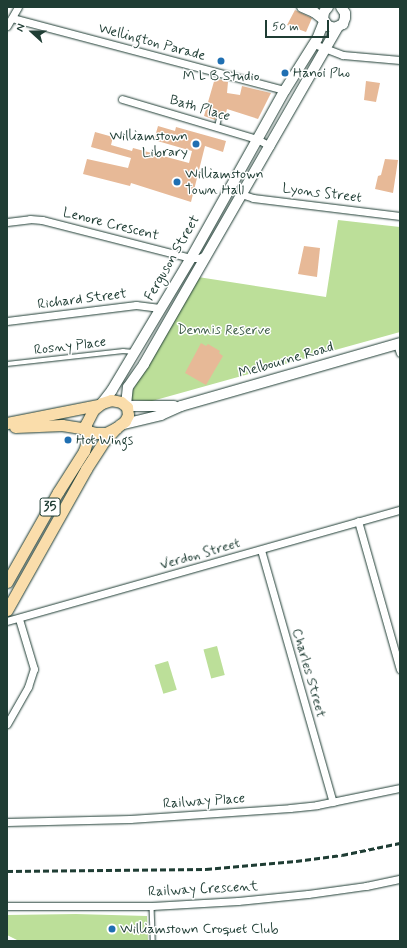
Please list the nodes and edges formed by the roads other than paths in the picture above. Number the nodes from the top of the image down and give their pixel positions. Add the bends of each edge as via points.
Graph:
1 (18, 7) edge
2 (302, 7) edge
3 (328, 7) edge
4 (344, 9) edge
5 (12, 18) junction
6 (324, 20) junction
7 (7, 26) edge
8 (338, 27) junction
9 (314, 44) junction
10 (325, 49) junction
11 (400, 60) edge
12 (285, 90) junction
13 (122, 99) dead end
14 (219, 118) dead end
15 (217, 127) junction
16 (257, 138) junction
17 (270, 146) junction
18 (241, 194) junction
19 (400, 216) edge
20 (7, 222) edge
21 (207, 254) junction
22 (191, 258) junction
23 (160, 308) junction
24 (7, 321) edge
25 (399, 347) edge
26 (135, 352) junction
27 (7, 364) edge
28 (100, 404) junction
29 (126, 406) junction
30 (181, 406) junction
31 (7, 423) edge
32 (118, 426) junction
33 (7, 428) edge
34 (86, 429) junction
35 (400, 510) edge
36 (358, 521) junction
37 (261, 550) junction
38 (7, 582) edge
39 (7, 610) edge
40 (20, 619) junction
41 (7, 621) edge
42 (400, 669) edge
43 (7, 724) edge
44 (400, 788) edge
45 (333, 802) junction
46 (7, 822) edge
47 (400, 879) edge
48 (7, 906) edge
49 (152, 906) junction
50 (153, 941) edge

1 - 5 street
2 - 6 street
3 - 6 street, 35 via 324,12
4 - 8 street, 35 via 344,21
5 - 7 street
5 - 12 street, Wellington Parade
6 - 8 street via 330,27
6 - 9 street, Ferguson Street / 35
8 - 10 street, Ferguson Street / 35
9 - 10 street
9 - 12 street, Ferguson Street / 35
10 - 11 street via 350,56
10 - 17 street, Ferguson Street / 35
12 - 16 street, Ferguson Street / 35
13 - 15 street, Bath Place
14 - 15 lane
15 - 16 street, Bath Place
16 - 17 street, Bath Place
16 - 22 street, Ferguson Street / 35
17 - 18 street, Ferguson Street / 35
18 - 19 street, Lyons Street via 253,198
18 - 21 street, Ferguson Street / 35
20 - 22 street, Lenore Crescent via 42,220
21 - 22 street, Lenore Crescent
21 - 29 street, Ferguson Street / 35 via 144,364 128,387
22 - 23 street, Ferguson Street / 35
23 - 24 street, Richard Street via 136,305
23 - 26 street, Ferguson Street / 35
25 - 30 street, Melbourne Road
26 - 27 lane, Rosny Place via 123,351
26 - 28 street, Ferguson Street / 35 via 112,390
28 - 29 main road via 112,400
28 - 31 main road
28 - 34 main road, 35 via 90,415
29 - 30 street, Melbourne Road
29 - 32 main road, 35 via 128,415
30 - 32 street, Melbourne Road
32 - 34 main road via 103,433 92,433
32 - 39 main road, 35 via 104,441 86,468
33 - 34 main road via 62,425
34 - 38 main road, 35 via 88,439 84,451
35 - 36 street, Verdon Street
36 - 37 street, Verdon Street
36 - 42 street
37 - 40 street, Verdon Street
37 - 45 street, Charles Street
40 - 41 street, Verdon Street
40 - 43 street via 34,669 28,687
44 - 45 street, Railway Place
45 - 46 street, Railway Place via 215,814 60,822
47 - 49 street, Railway Crescent via 308,894
48 - 49 street, Railway Crescent
49 - 50 lane

